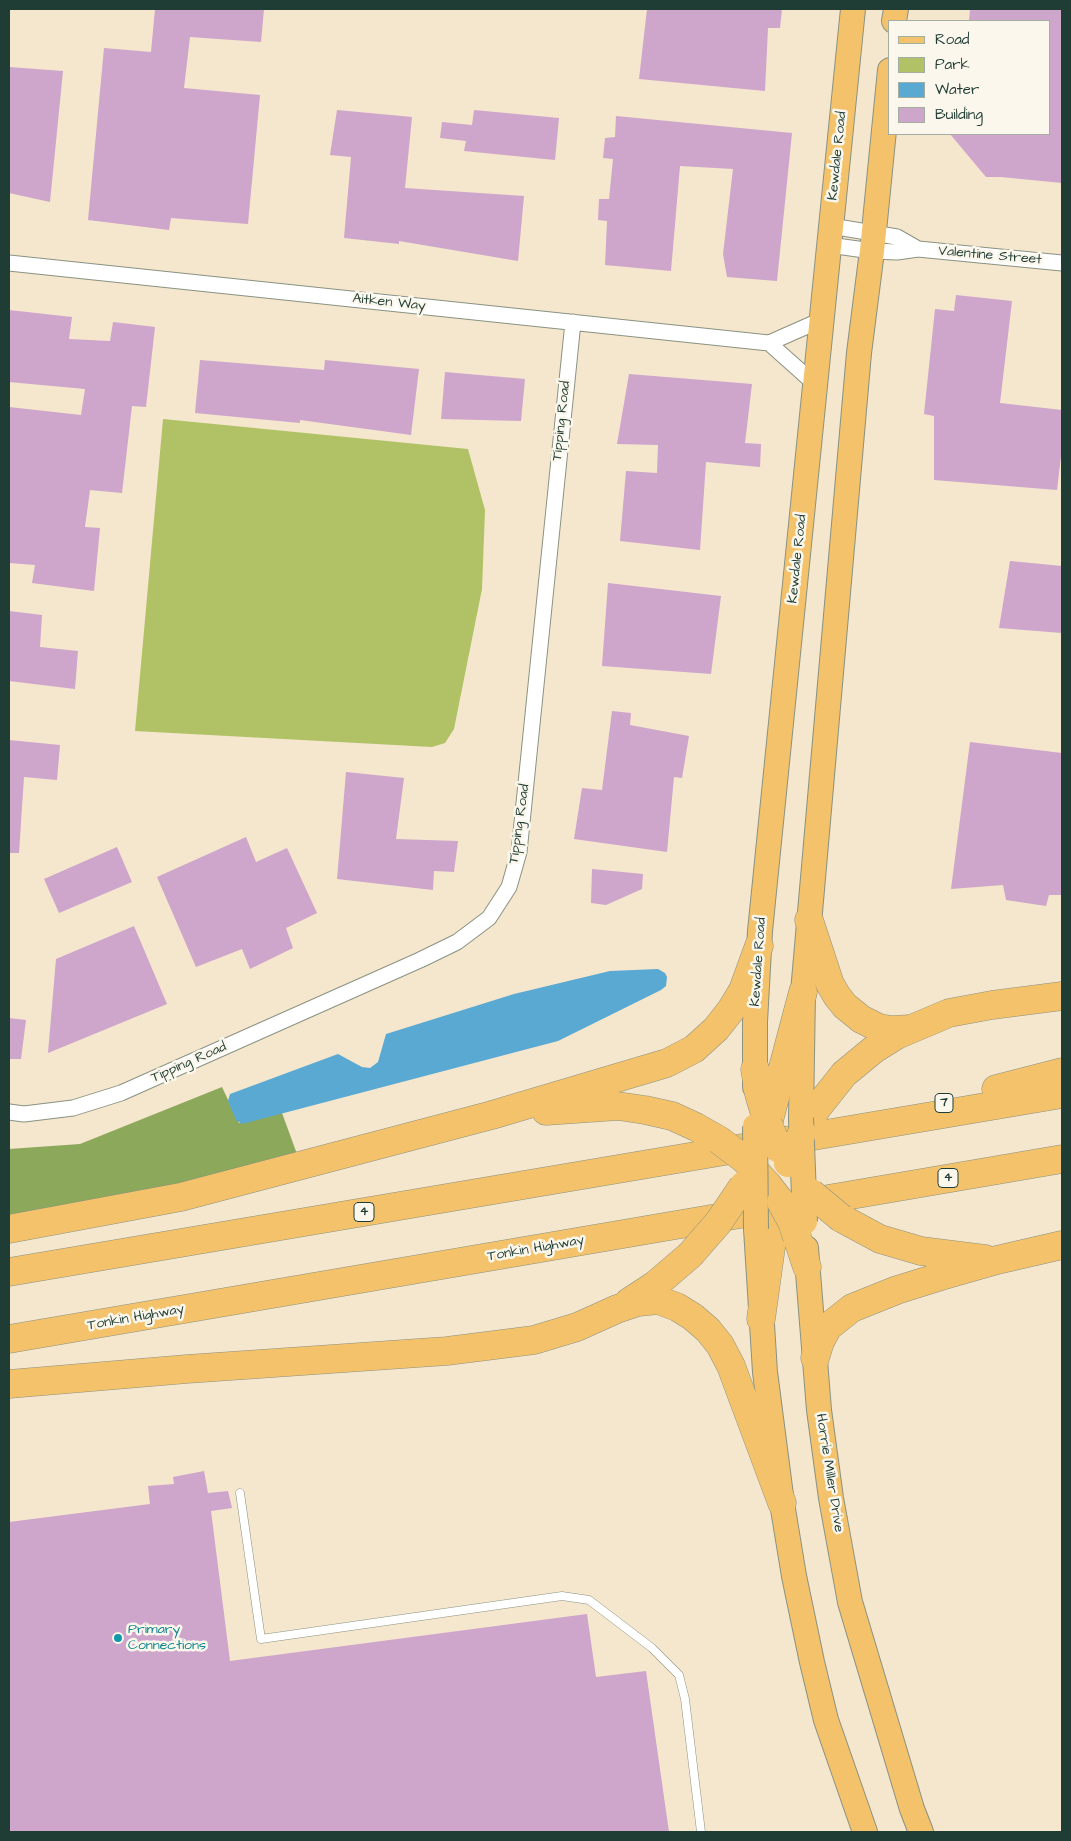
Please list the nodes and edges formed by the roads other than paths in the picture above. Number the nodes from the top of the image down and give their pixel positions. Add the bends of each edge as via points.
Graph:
1 (853, 9) edge
2 (888, 90) edge
3 (830, 236) junction
4 (873, 242) junction
5 (9, 263) edge
6 (1062, 263) edge
7 (821, 320) junction
8 (573, 322) junction
9 (768, 343) junction
10 (816, 385) junction
11 (809, 920) junction
12 (759, 946) junction
13 (803, 992) junction
14 (1062, 996) edge
15 (909, 1029) junction
16 (755, 1069) joint
17 (1062, 1072) edge
18 (1062, 1094) edge
19 (813, 1100) junction
20 (9, 1112) edge
21 (765, 1112) junction
22 (492, 1115) junction
23 (831, 1133) junction
24 (1062, 1159) edge
25 (754, 1166) junction
26 (796, 1173) junction
27 (779, 1200) junction
28 (9, 1230) edge
29 (783, 1239) junction
30 (1062, 1245) edge
31 (997, 1260) junction
32 (807, 1267) joint
33 (9, 1272) edge
34 (617, 1309) junction
35 (761, 1318) joint
36 (9, 1339) edge
37 (815, 1358) junction
38 (9, 1384) edge
39 (240, 1493) dead end
40 (782, 1503) junction
41 (701, 1832) edge
42 (865, 1832) edge
43 (921, 1832) edge

1 - 3 main road, Kewdale Road
2 - 4 main road
3 - 4 street, Valentine Street
3 - 7 main road, Kewdale Road
4 - 6 street, Valentine Street via 897,237 918,249
4 - 11 main road via 859,353
5 - 8 street, Aitken Way
7 - 9 street, Aitken Way
7 - 10 main road, Kewdale Road
8 - 9 street, Aitken Way
8 - 20 street, Tipping Road via 519,852 509,886 489,918 457,942 420,960 120,1093 73,1108 24,1114
9 - 10 street
10 - 12 main road, Kewdale Road
11 - 13 main road
11 - 15 highway via 830,984 845,1006 879,1028
12 - 16 main road, Kewdale Road
12 - 22 highway via 743,990 731,1010 694,1049 660,1066
13 - 19 main road
13 - 21 highway
14 - 15 highway via 949,1013
15 - 19 highway via 896,1034 865,1056
16 - 21 highway
17 - 23 highway, 7
18 - 23 highway, 4
19 - 26 highway, bridge via 802,1133
21 - 25 highway, bridge
21 - 26 highway, bridge via 778,1148
22 - 25 highway, bridge via 618,1106 645,1110 686,1122 719,1140
22 - 28 highway via 181,1197
23 - 33 highway, 4
24 - 36 highway, Tonkin Highway / 4
25 - 27 highway
25 - 29 main road, bridge
25 - 34 highway, bridge via 704,1241 655,1285
26 - 27 highway
26 - 29 main road, bridge
26 - 31 highway, bridge via 811,1193 841,1218 880,1239 921,1251
27 - 29 highway
29 - 32 highway
29 - 35 highway
30 - 31 highway
31 - 37 highway via 897,1290 852,1308 828,1327
32 - 37 main road, Horrie Miller Drive
34 - 38 highway via 577,1327 534,1340 466,1349
34 - 40 highway via 658,1300 677,1307 708,1330 731,1366
35 - 40 main road
37 - 43 main road, Horrie Miller Drive via 831,1498 850,1602
39 - 41 lane via 261,1639 562,1596 589,1600 652,1648 679,1675 685,1699
40 - 42 main road via 799,1604 826,1720

